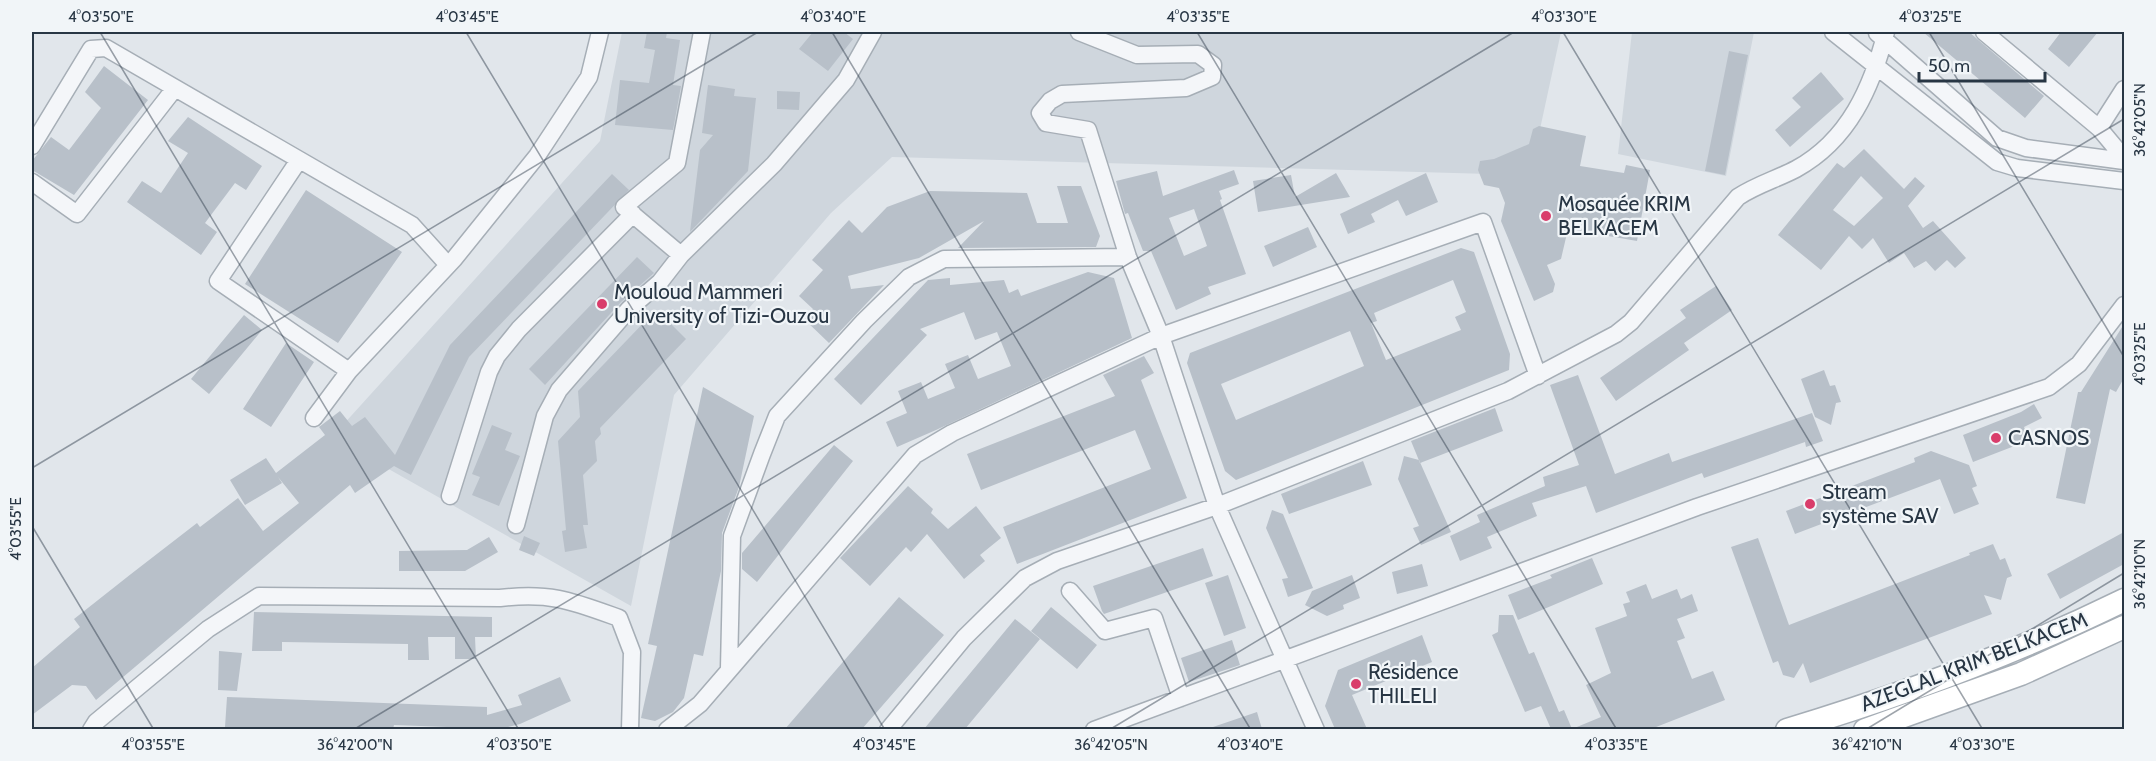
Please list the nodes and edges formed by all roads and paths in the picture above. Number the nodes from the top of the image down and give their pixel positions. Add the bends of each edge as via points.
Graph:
1 (600, 32) edge
2 (702, 32) edge
3 (873, 32) edge
4 (1079, 32) edge
5 (1833, 32) edge
6 (1984, 32) edge
7 (1882, 34) edge
8 (1875, 66) junction
9 (175, 88) junction
10 (2124, 89) edge
11 (2099, 128) junction
12 (32, 146) edge
13 (2124, 159) edge
14 (299, 160) junction
15 (2124, 181) edge
16 (32, 182) edge
17 (633, 214) junction
18 (681, 255) junction
19 (1128, 257) junction
20 (448, 265) junction
21 (2124, 305) edge
22 (1161, 336) junction
23 (348, 370) junction
24 (1538, 376) junction
25 (314, 418) dead end
26 (450, 495) dead end
27 (1217, 506) junction
28 (516, 525) dead end
29 (1070, 591) dead end
30 (2124, 600) edge
31 (2124, 627) edge
32 (1287, 660) junction
33 (729, 668) junction
34 (1181, 698) junction
35 (91, 729) edge
36 (630, 729) edge
37 (667, 729) edge
38 (888, 729) edge
39 (1094, 729) edge
40 (1316, 729) edge
41 (1787, 729) edge
42 (1865, 729) edge

1 - 20 street via 589,77 537,156
2 - 17 street via 677,164 624,207
3 - 18 street via 846,80 774,164
4 - 19 street via 1137,54 1198,54 1213,65 1212,77 1186,88 1062,94 1040,113 1046,123 1088,130
5 - 8 street
6 - 11 street
7 - 8 street
7 - 13 street via 1997,138 2026,148
8 - 15 street via 1997,162
8 - 24 street via 1857,110 1828,146 1794,170 1738,197 1631,322
9 - 12 street via 106,48 91,48
9 - 14 street
9 - 16 street via 77,213
10 - 11 street
11 - 13 street
14 - 20 street via 412,225
14 - 23 street via 218,281
17 - 18 street
17 - 26 street via 496,357
18 - 28 street via 559,390 545,416
19 - 22 street
19 - 33 street via 944,259 909,277 864,321 773,425 732,536
20 - 23 street
21 - 32 street via 2079,364 2049,387 1697,507
22 - 24 street via 1483,222
22 - 27 street
22 - 33 street via 952,433 915,456
23 - 25 street
24 - 27 street
27 - 32 street
27 - 38 street via 1057,561 1025,578 964,638
29 - 34 street via 1105,631 1154,618
30 - 41 main road, AZEGLAL KRIM BELKACEM via 2047,638 1949,676
31 - 42 main road via 2021,674
32 - 34 street
32 - 40 street
33 - 37 street via 700,704
34 - 39 street
35 - 36 street via 208,629 259,596 500,598 532,594 568,600 619,618 632,652

